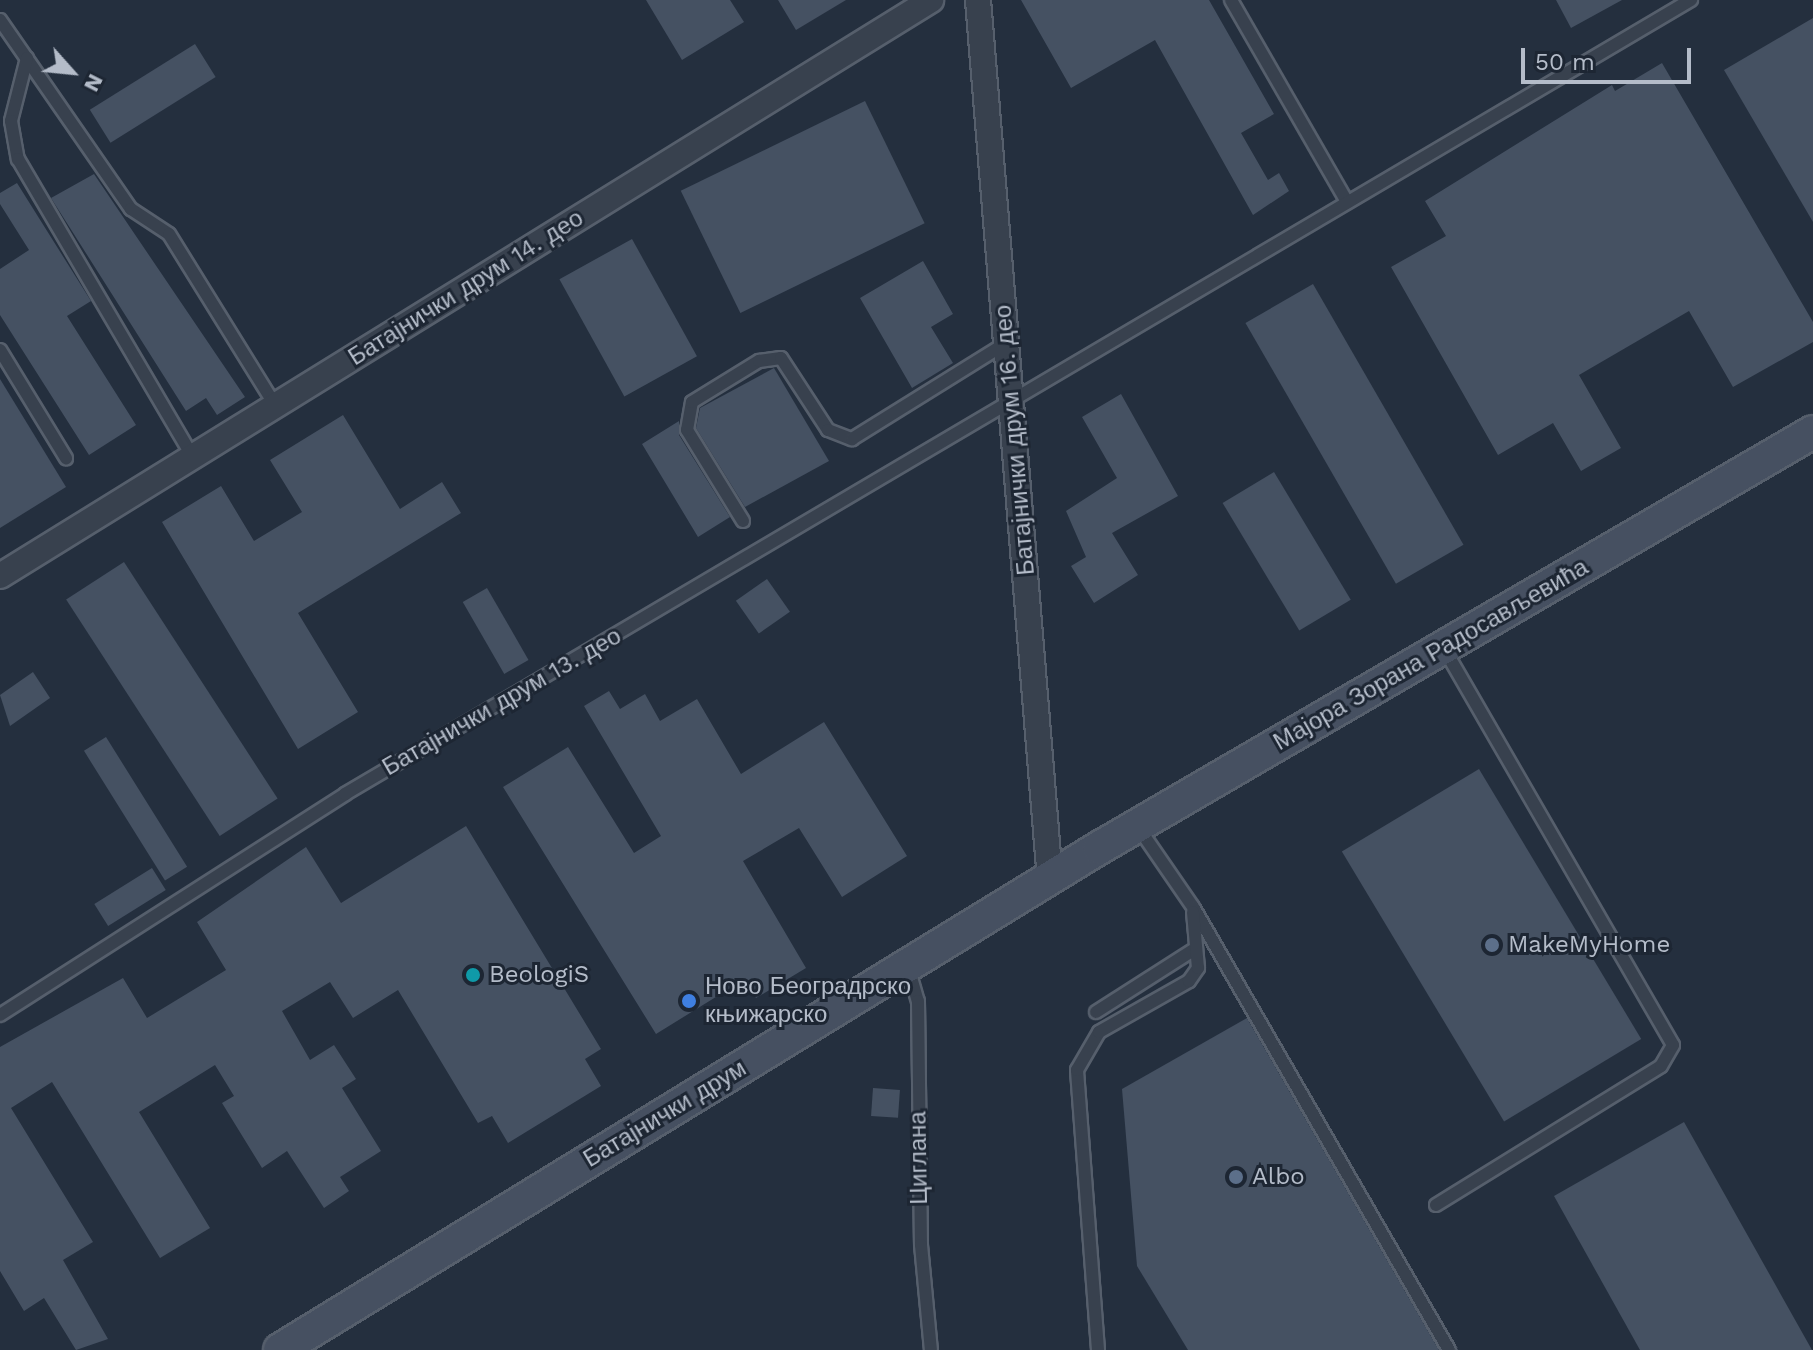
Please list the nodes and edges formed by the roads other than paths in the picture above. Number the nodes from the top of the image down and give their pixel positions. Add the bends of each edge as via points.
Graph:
1 (931, 0) edge
2 (978, 0) edge
3 (1231, 0) edge
4 (1691, 0) edge
5 (0, 20) edge
6 (27, 58) junction
7 (1347, 202) junction
8 (1008, 342) junction
9 (0, 350) edge
10 (1012, 401) junction
11 (275, 405) junction
12 (1813, 432) edge
13 (192, 456) junction
14 (66, 458) dead end
15 (743, 521) dead end
16 (0, 576) edge
17 (1443, 647) junction
18 (1137, 826) junction
19 (1050, 879) junction
20 (1193, 907) junction
21 (1195, 949) junction
22 (908, 967) junction
23 (1096, 1012) dead end
24 (0, 1015) edge
25 (1436, 1205) dead end
26 (280, 1350) edge
27 (931, 1350) edge
28 (1098, 1350) edge
29 (1449, 1350) edge

1 - 11 street, Батајнички друм 14. део
2 - 8 street, Батајнички друм 16. део
3 - 7 lane
4 - 7 lane
5 - 6 lane
6 - 11 lane via 131,209 169,234
6 - 13 lane via 11,121 18,159
7 - 10 lane
8 - 10 street, Батајнички друм 16. део
8 - 15 lane via 852,439 828,430 781,358 767,357 692,402 687,430
9 - 14 lane
10 - 19 street, Батајнички друм 16. део
10 - 24 lane, Батајнички друм 13. део via 345,794
11 - 13 street, Батајнички друм 14. део
12 - 17 main road, Мајора Зорана Радосављевића
13 - 16 street, Батајнички друм 14. део
17 - 18 main road, Мајора Зорана Радосављевића
17 - 25 lane via 1673,1045 1661,1066
18 - 19 main road, Мајора Зорана Радосављевића
18 - 20 lane
19 - 22 main road, Батајнички друм
20 - 21 lane
20 - 29 lane
21 - 23 lane
21 - 28 lane via 1198,968 1189,981 1091,1041 1077,1070
22 - 26 main road, Батајнички друм
22 - 27 lane, Циглана via 918,1001 921,1245

